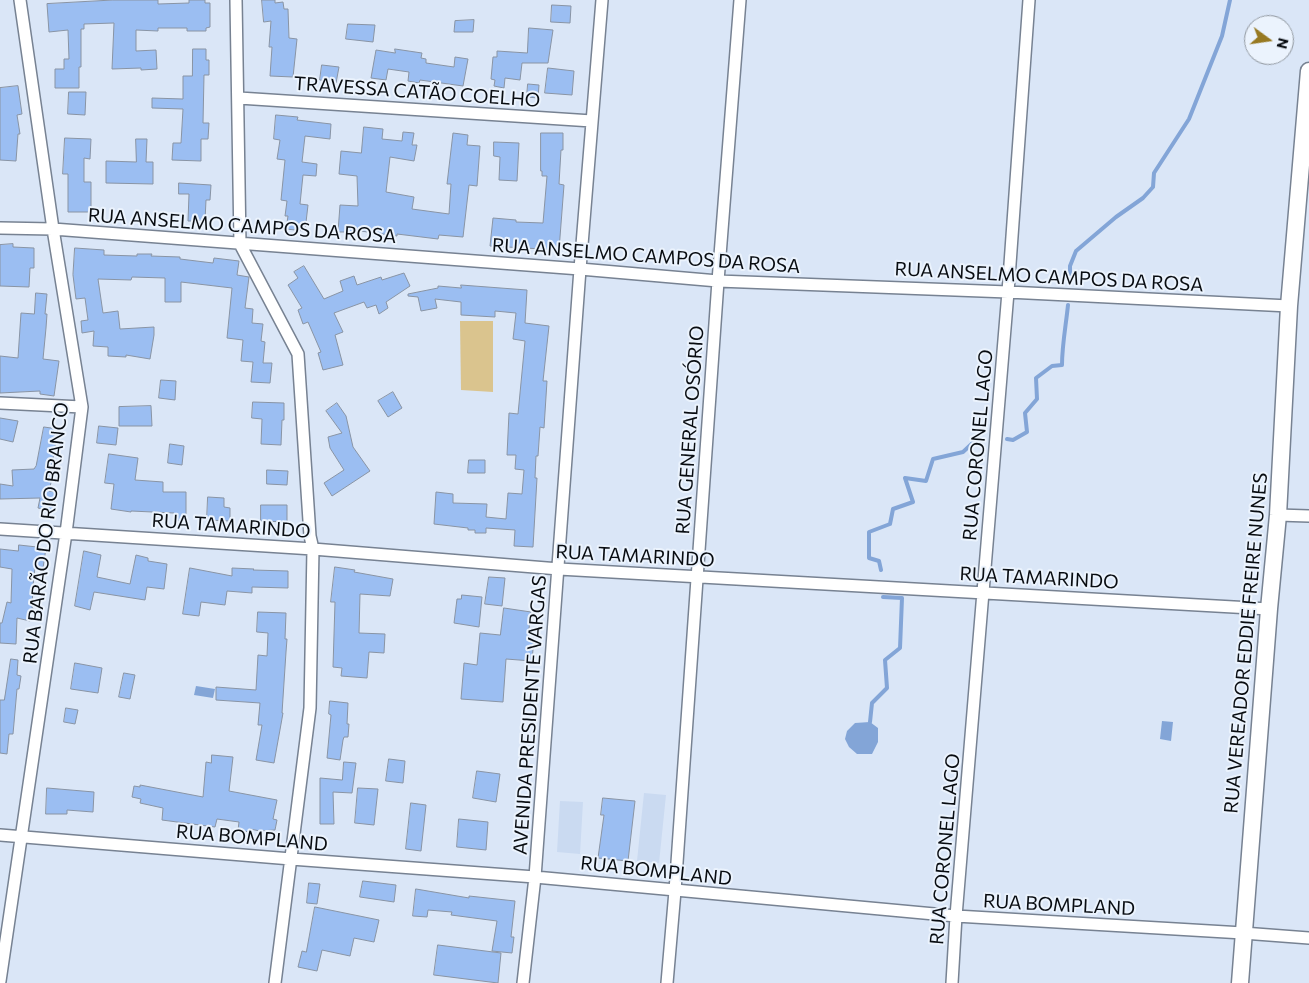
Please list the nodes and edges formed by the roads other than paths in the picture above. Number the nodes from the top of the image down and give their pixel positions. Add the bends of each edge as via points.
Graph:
1 (20, 0) edge
2 (236, 0) edge
3 (602, 0) edge
4 (740, 0) edge
5 (1029, 0) edge
6 (1309, 71) edge
7 (239, 98) junction
8 (592, 121) junction
9 (0, 228) edge
10 (53, 229) junction
11 (240, 244) junction
12 (580, 269) junction
13 (718, 281) junction
14 (1008, 292) junction
15 (1290, 306) junction
16 (0, 403) edge
17 (82, 407) junction
18 (1278, 515) junction
19 (1309, 516) edge
20 (0, 529) edge
21 (66, 533) junction
22 (313, 549) junction
23 (559, 569) junction
24 (698, 577) junction
25 (984, 592) junction
26 (1269, 609) junction
27 (0, 835) edge
28 (22, 836) junction
29 (291, 859) junction
30 (536, 877) junction
31 (675, 891) junction
32 (956, 916) junction
33 (1243, 933) junction
34 (1309, 938) edge
35 (0, 981) edge
36 (275, 983) edge
37 (524, 983) edge
38 (667, 983) edge
39 (952, 983) edge
40 (1240, 983) edge

1 - 10 street, RUA BARÃO DO RIO BRANCO
2 - 7 street
3 - 8 street, AVENIDA PRESIDENTE VARGAS
4 - 13 street, RUA GENERAL OSÓRIO
5 - 14 street, RUA CORONEL LAGO
6 - 15 street, RUA VEREADOR EDDIE FREIRE NUNES
7 - 8 street, TRAVESSA CATÃO COELHO
7 - 11 street
8 - 12 street, AVENIDA PRESIDENTE VARGAS
9 - 10 street, RUA ANSELMO CAMPOS DA ROSA
10 - 11 street, RUA ANSELMO CAMPOS DA ROSA
10 - 17 street, RUA BARÃO DO RIO BRANCO
11 - 12 street, RUA ANSELMO CAMPOS DA ROSA
11 - 22 street via 298,354
12 - 13 street, RUA ANSELMO CAMPOS DA ROSA
12 - 23 street, AVENIDA PRESIDENTE VARGAS
13 - 14 street, RUA ANSELMO CAMPOS DA ROSA
13 - 24 street, RUA GENERAL OSÓRIO
14 - 15 street, RUA ANSELMO CAMPOS DA ROSA
14 - 25 street, RUA CORONEL LAGO
15 - 18 street, RUA VEREADOR EDDIE FREIRE NUNES
16 - 17 street
17 - 21 street, RUA BARÃO DO RIO BRANCO
18 - 19 street
18 - 26 street, RUA VEREADOR EDDIE FREIRE NUNES
20 - 21 street, RUA TAMARINDO
21 - 22 street, RUA TAMARINDO
21 - 28 street, RUA BARÃO DO RIO BRANCO
22 - 23 street, RUA TAMARINDO
22 - 29 street via 310,708
23 - 24 street, RUA TAMARINDO
23 - 30 street, AVENIDA PRESIDENTE VARGAS
24 - 25 street, RUA TAMARINDO
24 - 31 street, RUA GENERAL OSÓRIO
25 - 26 street, RUA TAMARINDO
25 - 32 street, RUA CORONEL LAGO
26 - 33 street, RUA VEREADOR EDDIE FREIRE NUNES
27 - 28 street, RUA BOMPLAND
28 - 29 street, RUA BOMPLAND
28 - 35 street, RUA BARÃO DO RIO BRANCO
29 - 30 street, RUA BOMPLAND
29 - 36 street
30 - 31 street, RUA BOMPLAND
30 - 37 street, AVENIDA PRESIDENTE VARGAS
31 - 32 street, RUA BOMPLAND
31 - 38 street, RUA GENERAL OSÓRIO
32 - 33 street, RUA BOMPLAND
32 - 39 street, RUA CORONEL LAGO
33 - 34 street, RUA BOMPLAND
33 - 40 street, RUA VEREADOR EDDIE FREIRE NUNES

